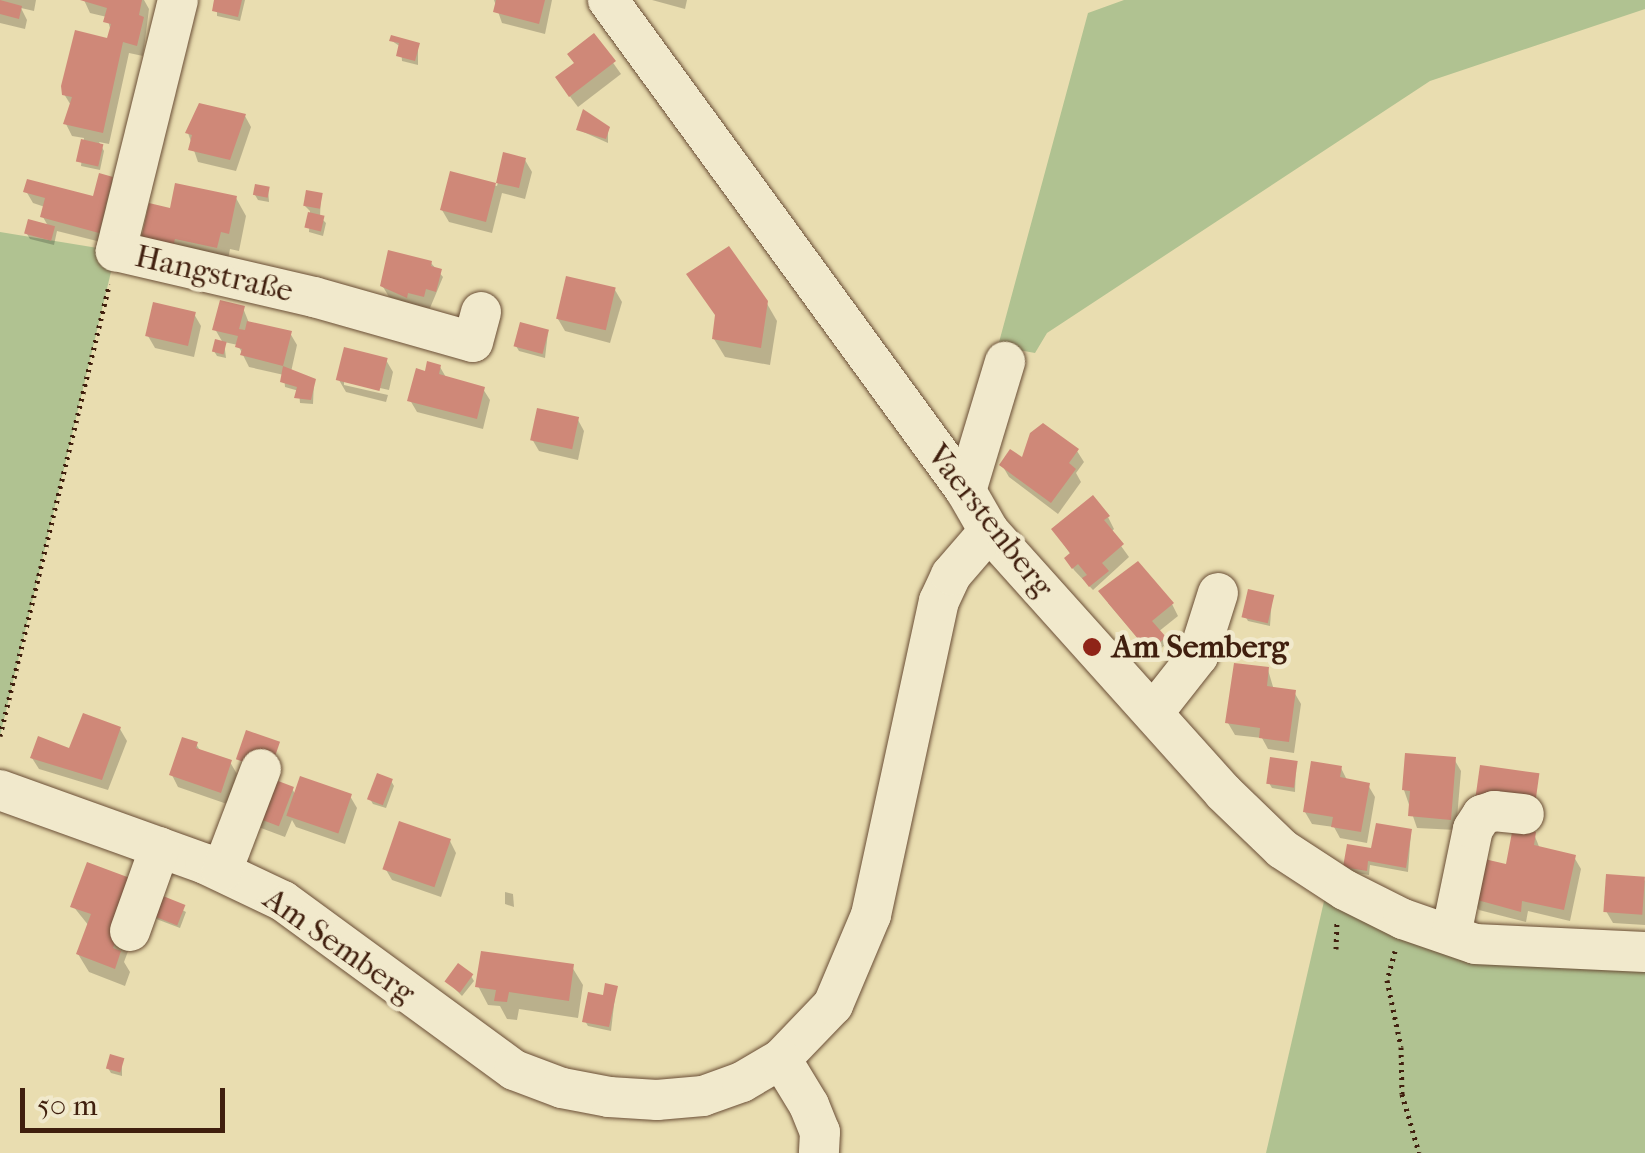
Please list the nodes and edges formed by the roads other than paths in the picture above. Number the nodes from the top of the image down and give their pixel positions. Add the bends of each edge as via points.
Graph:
1 (178, 0) edge
2 (608, 0) edge
3 (481, 312) dead end
4 (1004, 362) dead end
5 (966, 490) junction
6 (989, 531) junction
7 (1218, 593) dead end
8 (1153, 713) junction
9 (253, 766) dead end
10 (0, 790) edge
11 (1524, 814) dead end
12 (160, 847) junction
13 (213, 868) junction
14 (130, 931) dead end
15 (1451, 935) junction
16 (1645, 952) edge
17 (781, 1058) junction
18 (819, 1153) edge

1 - 3 street, Hangstraße via 116,252 473,342
2 - 5 street, Vaerstenberg
4 - 5 street
5 - 6 street, Vaerstenberg
6 - 8 street, Vaerstenberg
6 - 17 street, Am Semberg via 950,574 939,600 871,915 855,958 833,1005
7 - 8 street via 1198,656
8 - 15 street, Vaerstenberg via 1282,849 1327,882
9 - 13 street
10 - 12 street, Am Semberg
11 - 15 street via 1494,810 1473,829
12 - 13 street, Am Semberg
12 - 14 street
13 - 17 street, Am Semberg via 283,901 514,1070 562,1088 658,1100 704,1096
15 - 16 street, Vaerstenberg via 1475,944
17 - 18 street via 809,1104 820,1132

